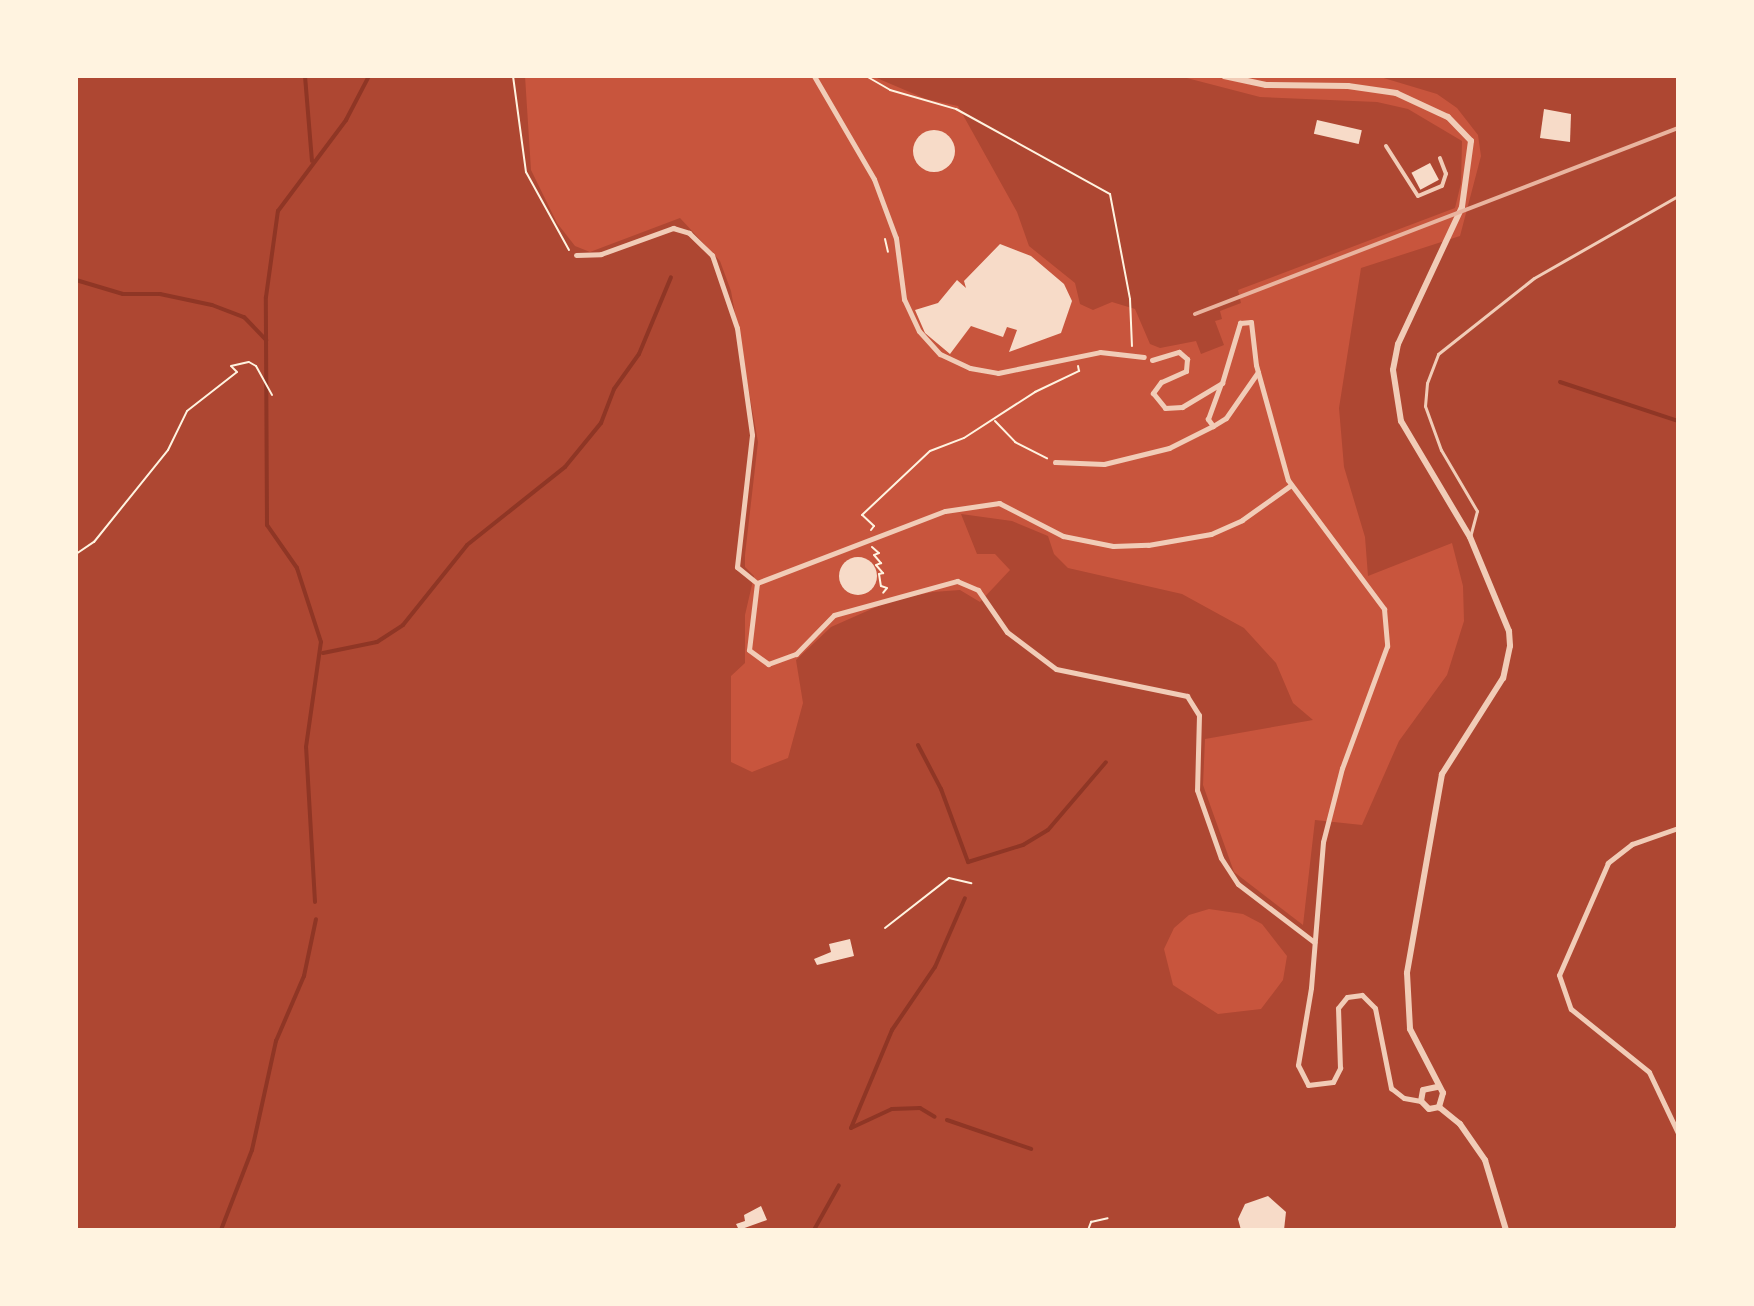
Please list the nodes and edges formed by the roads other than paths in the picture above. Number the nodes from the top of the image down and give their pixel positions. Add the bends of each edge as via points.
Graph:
1 (814, 76) edge
2 (1224, 76) edge
3 (1386, 146) dead end
4 (1440, 158) dead end
5 (1678, 196) edge
6 (576, 255) road end
7 (1144, 357) dead end
8 (1152, 360) dead end
9 (1258, 372) junction
10 (1222, 383) junction
11 (1213, 426) junction
12 (1055, 462) road end
13 (1291, 485) junction
14 (1470, 537) junction
15 (757, 583) junction
16 (1678, 828) edge
17 (1314, 942) junction
18 (1437, 1087) junction
19 (1421, 1101) junction
20 (1439, 1107) junction
21 (1678, 1133) edge
22 (1506, 1230) edge

1 - 7 street via 874,179 896,238 904,299 927,343 953,362 987,372 1132,352
2 - 14 street via 1266,85 1348,86 1396,93 1439,111 1469,136 1472,152 1462,207 1398,344 1393,370 1401,421
3 - 4 street via 1418,196 1442,186 1446,174
5 - 14 lane via 1534,278 1438,354 1425,406 1436,440 1477,511
6 - 15 street via 601,254 673,228 689,233 712,255 737,328 752,446 736,558 742,574
8 - 10 street via 1179,352 1187,359 1186,371 1155,386 1154,399 1165,408 1182,407
9 - 10 street via 1254,327 1245,320 1238,327
9 - 11 street via 1226,418
9 - 13 street
10 - 11 street via 1208,419
11 - 12 street via 1138,458 1104,464
13 - 15 street via 1242,520 1211,534 1148,545 1113,546 1063,536 999,503 945,511
13 - 17 street via 1376,596 1388,630 1382,666 1342,768 1323,842
14 - 18 street via 1509,631 1510,646 1503,678 1442,774 1409,959 1410,1029
15 - 17 street via 749,650 768,664 796,654 834,615 884,598 965,582 978,590 1007,632 1056,669 1163,687 1193,700 1199,715 1197,790 1221,858 1238,884
16 - 21 street via 1632,844 1608,863 1559,975 1571,1009 1649,1072
17 - 19 street via 1298,1058 1301,1077 1318,1088 1337,1078 1338,1008 1347,997 1362,995 1375,1008 1391,1088 1404,1098
18 - 19 street via 1423,1090
18 - 20 street via 1444,1097
19 - 20 street via 1429,1109
20 - 22 street via 1460,1124 1485,1160

